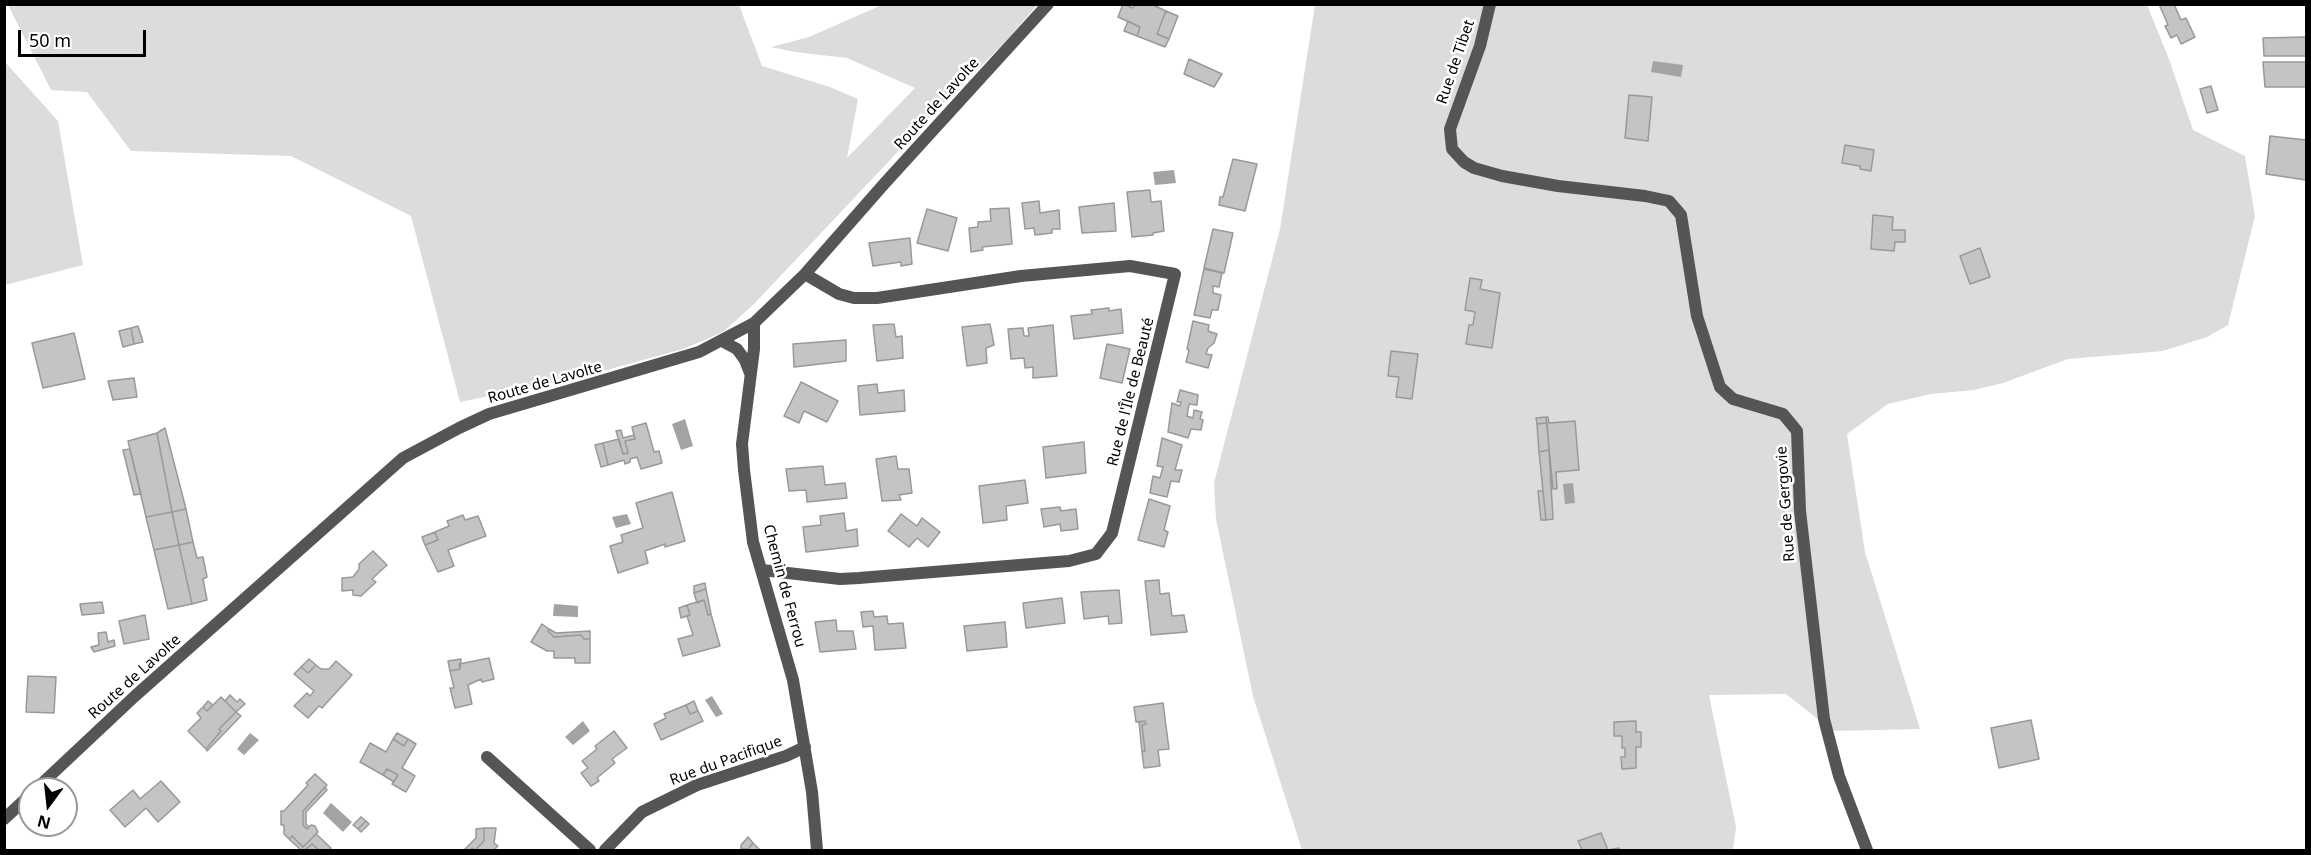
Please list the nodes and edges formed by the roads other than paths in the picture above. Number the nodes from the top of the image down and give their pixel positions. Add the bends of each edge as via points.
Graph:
1 (1048, 4) edge
2 (1490, 4) edge
3 (1450, 129) joint
4 (805, 274) junction
5 (754, 323) junction
6 (722, 341) junction
7 (750, 374) junction
8 (762, 570) junction
9 (805, 747) junction
10 (488, 757) dead end
11 (49, 777) edge
12 (18, 806) edge
13 (4, 819) edge
14 (590, 850) edge
15 (605, 850) edge
16 (817, 850) edge
17 (1867, 850) edge

1 - 4 street, Route de Lavolte
2 - 3 street, Rue de Tibet via 1480,46
3 - 17 street, Rue de Gergovie via 1452,148 1474,168 1535,183 1653,197 1669,201 1681,215 1697,316 1720,387 1733,399 1783,414 1797,431 1800,511 1824,718 1839,776
4 - 5 street, Route de Lavolte
4 - 8 street, Rue de l'Île de Beauté via 839,294 855,298 1130,266 1175,274 1112,532 1096,554 1069,561 840,579
5 - 6 street, Route de Lavolte
5 - 7 street, Chemin de Ferrou
6 - 7 street via 737,349
6 - 11 street, Route de Lavolte via 699,352 489,414 403,458
7 - 8 street, Chemin de Ferrou via 742,444 753,542
8 - 9 street, Chemin de Ferrou via 789,662
9 - 15 street, Rue du Pacifique via 697,785 642,812
9 - 16 street, Chemin de Ferrou
10 - 14 street
12 - 13 street

